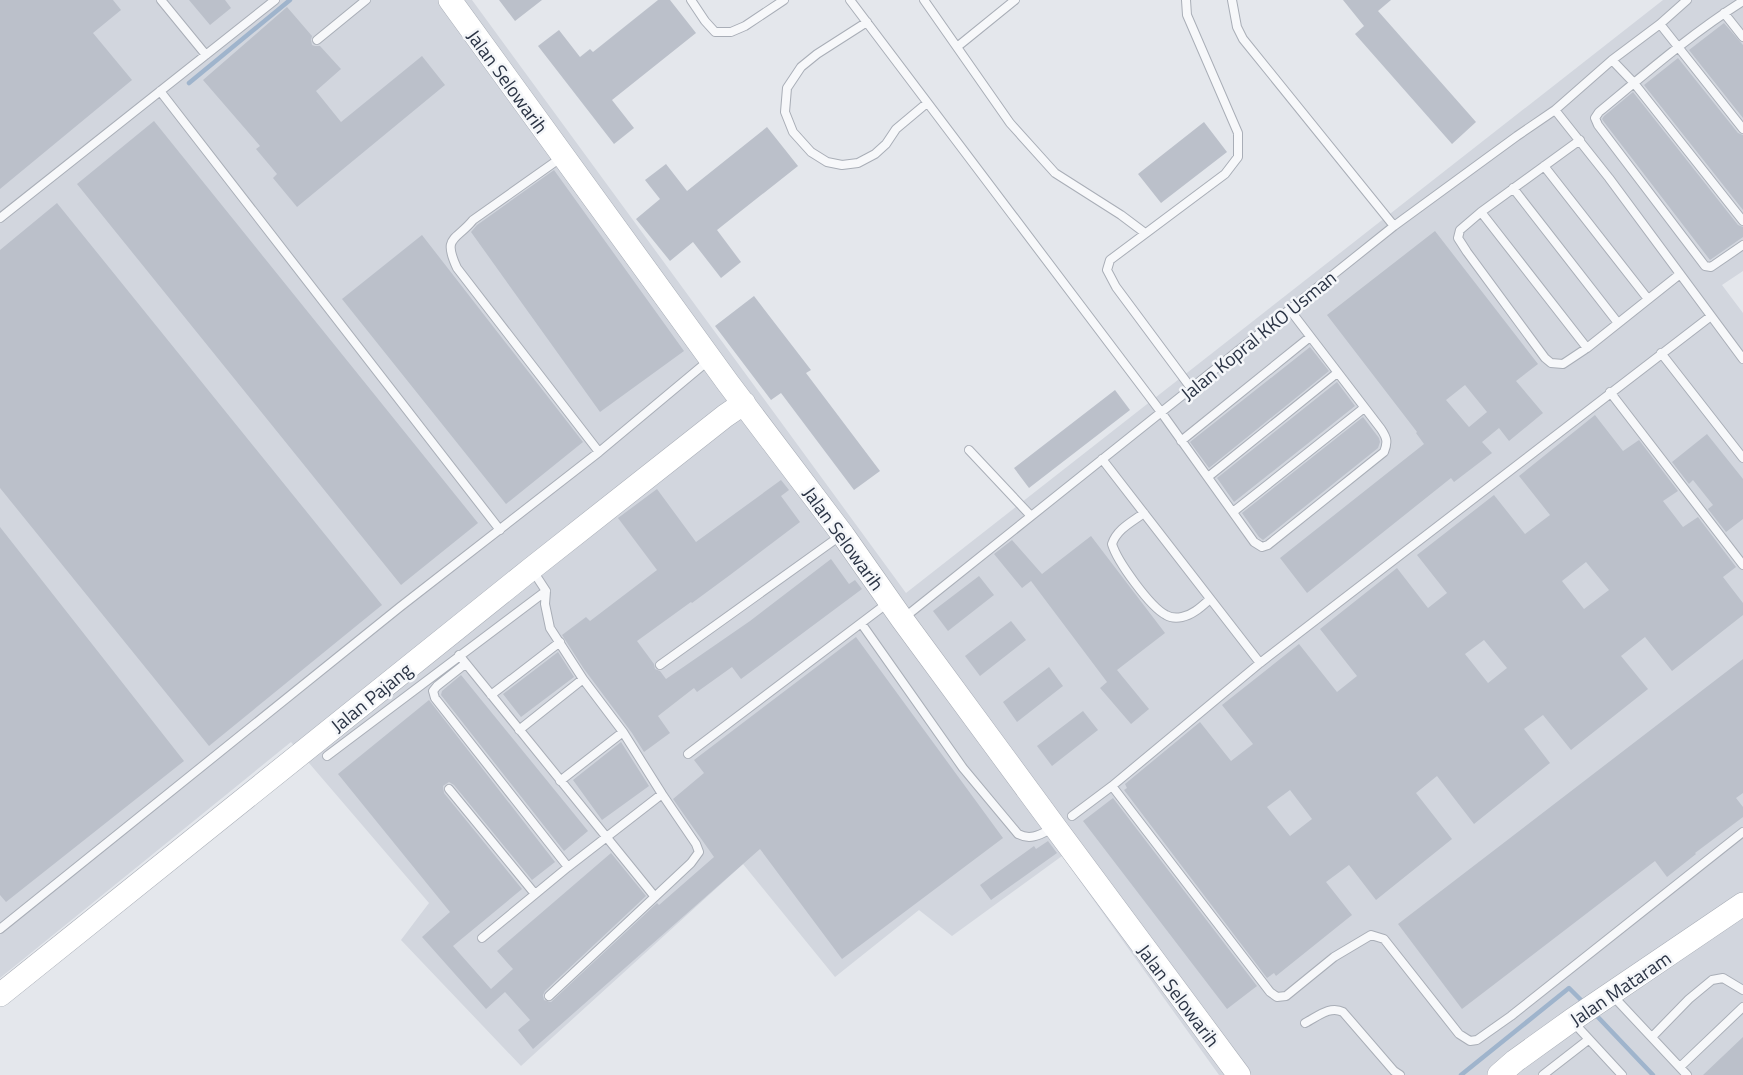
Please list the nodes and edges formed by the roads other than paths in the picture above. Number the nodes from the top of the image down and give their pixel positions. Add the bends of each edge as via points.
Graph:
1 (161, 0) edge
2 (275, 0) edge
3 (366, 0) edge
4 (450, 0) edge
5 (691, 0) edge
6 (784, 0) edge
7 (850, 0) edge
8 (924, 0) edge
9 (1015, 0) edge
10 (1186, 0) edge
11 (1232, 0) edge
12 (1687, 0) edge
13 (1743, 1) edge
14 (1724, 13) junction
15 (867, 22) junction
16 (1660, 24) junction
17 (1743, 37) edge
18 (317, 40) dead end
19 (957, 47) junction
20 (1680, 47) junction
21 (206, 55) junction
22 (1612, 60) junction
23 (1634, 83) junction
24 (160, 91) junction
25 (927, 103) junction
26 (1555, 110) junction
27 (1743, 129) edge
28 (1580, 140) junction
29 (562, 157) junction
30 (1544, 166) junction
31 (1513, 188) junction
32 (1481, 212) junction
33 (0, 218) edge
34 (1743, 221) edge
35 (1394, 226) junction
36 (1145, 233) junction
37 (1743, 245) edge
38 (1680, 274) junction
39 (1648, 299) junction
40 (1290, 310) junction
41 (1710, 316) junction
42 (1618, 323) junction
43 (1310, 337) junction
44 (1587, 348) junction
45 (1661, 353) junction
46 (711, 359) junction
47 (1743, 359) edge
48 (1338, 373) junction
49 (1191, 388) junction
50 (1610, 392) junction
51 (744, 403) junction
52 (1364, 408) junction
53 (1161, 412) junction
54 (1181, 441) junction
55 (969, 450) dead end
56 (599, 452) junction
57 (1743, 458) edge
58 (1102, 460) junction
59 (1208, 477) junction
60 (1233, 512) junction
61 (1144, 513) junction
62 (1031, 516) junction
63 (500, 530) junction
64 (843, 534) junction
65 (1743, 565) edge
66 (531, 569) junction
67 (546, 592) junction
68 (1210, 598) junction
69 (896, 610) junction
70 (861, 623) junction
71 (559, 642) junction
72 (459, 656) junction
73 (1260, 663) junction
74 (465, 664) junction
75 (660, 665) dead end
76 (583, 679) junction
77 (491, 695) junction
78 (519, 730) junction
79 (624, 732) junction
80 (688, 754) dead end
81 (327, 756) dead end
82 (560, 781) junction
83 (1112, 786) junction
84 (449, 789) dead end
85 (662, 794) junction
86 (1063, 821) junction
87 (1743, 832) edge
88 (606, 838) junction
89 (568, 867) junction
90 (535, 894) junction
91 (655, 897) junction
92 (1743, 904) edge
93 (2, 924) edge
94 (482, 938) dead end
95 (1743, 990) edge
96 (0, 995) edge
97 (549, 996) dead end
98 (1590, 1008) junction
99 (1741, 1012) edge
100 (1305, 1023) dead end
101 (1652, 1037) junction
102 (1588, 1040) junction
103 (1680, 1067) junction
104 (1239, 1075) edge
105 (1400, 1075) edge
106 (1499, 1075) edge
107 (1544, 1075) edge
108 (1622, 1075) edge
109 (1687, 1075) edge

1 - 21 lane
2 - 21 lane
3 - 18 lane
4 - 29 main road, Jalan Selowarih
5 - 6 lane via 715,32 745,26
7 - 15 lane
8 - 19 lane
9 - 19 lane
10 - 36 lane via 1187,15 1238,133 1238,157 1224,174
11 - 35 lane via 1243,39
12 - 16 lane, Jalan Kopral KKO Usman
13 - 14 lane
14 - 17 lane
14 - 20 lane
15 - 25 lane
15 - 25 lane via 800,67 787,88 785,112 793,132 827,162 858,163 875,154
16 - 20 lane
16 - 22 lane, Jalan Kopral KKO Usman
19 - 36 lane via 1010,123 1055,173
20 - 23 lane
20 - 27 lane
21 - 24 lane
22 - 23 lane
22 - 26 lane, Jalan Kopral KKO Usman
23 - 34 lane
23 - 37 lane via 1596,115 1598,125 1704,266 1711,267
24 - 33 lane
24 - 63 lane
25 - 53 lane
26 - 28 lane
26 - 35 lane, Jalan Kopral KKO Usman
28 - 30 lane
28 - 38 lane
29 - 46 main road, Jalan Selowarih
29 - 56 lane via 455,236 451,256
30 - 31 lane
30 - 39 lane
31 - 32 lane
31 - 42 lane
32 - 44 lane
32 - 44 lane via 1460,230 1459,241 1545,358 1563,364
35 - 40 lane, Jalan Kopral KKO Usman
36 - 49 lane via 1110,260 1107,270
38 - 39 lane
38 - 41 lane
39 - 42 lane
40 - 43 lane
40 - 49 lane, Jalan Kopral KKO Usman
41 - 45 lane
41 - 47 lane
42 - 44 lane
43 - 48 lane
43 - 54 lane
45 - 50 lane
45 - 57 lane
46 - 51 main road, Jalan Selowarih
46 - 56 lane
48 - 52 lane
48 - 59 lane
49 - 53 lane, Jalan Kopral KKO Usman
50 - 65 lane
50 - 73 lane
51 - 64 main road, Jalan Selowarih
51 - 66 main road, Jalan Pajang
52 - 60 lane
52 - 60 lane via 1387,440 1384,452 1268,545 1254,542
53 - 54 lane
53 - 58 lane, Jalan Kopral KKO Usman
54 - 59 lane
55 - 62 lane
56 - 63 lane
58 - 61 lane
58 - 62 lane, Jalan Kopral KKO Usman
59 - 60 lane
61 - 68 lane
61 - 68 lane via 1121,530 1112,544 1151,604 1165,615 1184,617
62 - 69 lane, Jalan Kopral KKO Usman
63 - 93 lane
64 - 69 main road, Jalan Selowarih
64 - 75 lane
66 - 67 lane
66 - 96 main road, Jalan Pajang
67 - 71 lane via 550,628
67 - 72 lane
68 - 73 lane
69 - 70 lane, Jalan Kopral KKO Usman
69 - 86 main road, Jalan Selowarih
70 - 80 lane, Jalan Kopral KKO Usman
70 - 86 lane via 963,768 1018,834 1031,838
71 - 76 lane
71 - 77 lane
72 - 74 lane
72 - 81 lane
73 - 83 lane
74 - 77 lane
74 - 89 lane via 436,687 435,698
76 - 78 lane
76 - 79 lane
77 - 78 lane
78 - 82 lane
79 - 82 lane
79 - 85 lane
82 - 88 lane
83 - 86 lane
83 - 87 lane via 1277,997 1286,996 1334,957 1371,935 1379,936 1458,1034 1470,1041 1511,1016
84 - 90 lane
85 - 88 lane
85 - 91 lane via 699,852
86 - 104 main road, Jalan Selowarih
88 - 89 lane
88 - 91 lane
89 - 90 lane
90 - 94 lane
91 - 97 lane
92 - 98 main road, Jalan Mataram
95 - 101 lane via 1723,978 1712,980
98 - 101 lane
98 - 102 lane
98 - 106 main road, Jalan Mataram
99 - 103 lane
100 - 105 lane via 1332,1009 1343,1012
101 - 103 lane
102 - 107 lane
102 - 108 lane
103 - 109 lane

